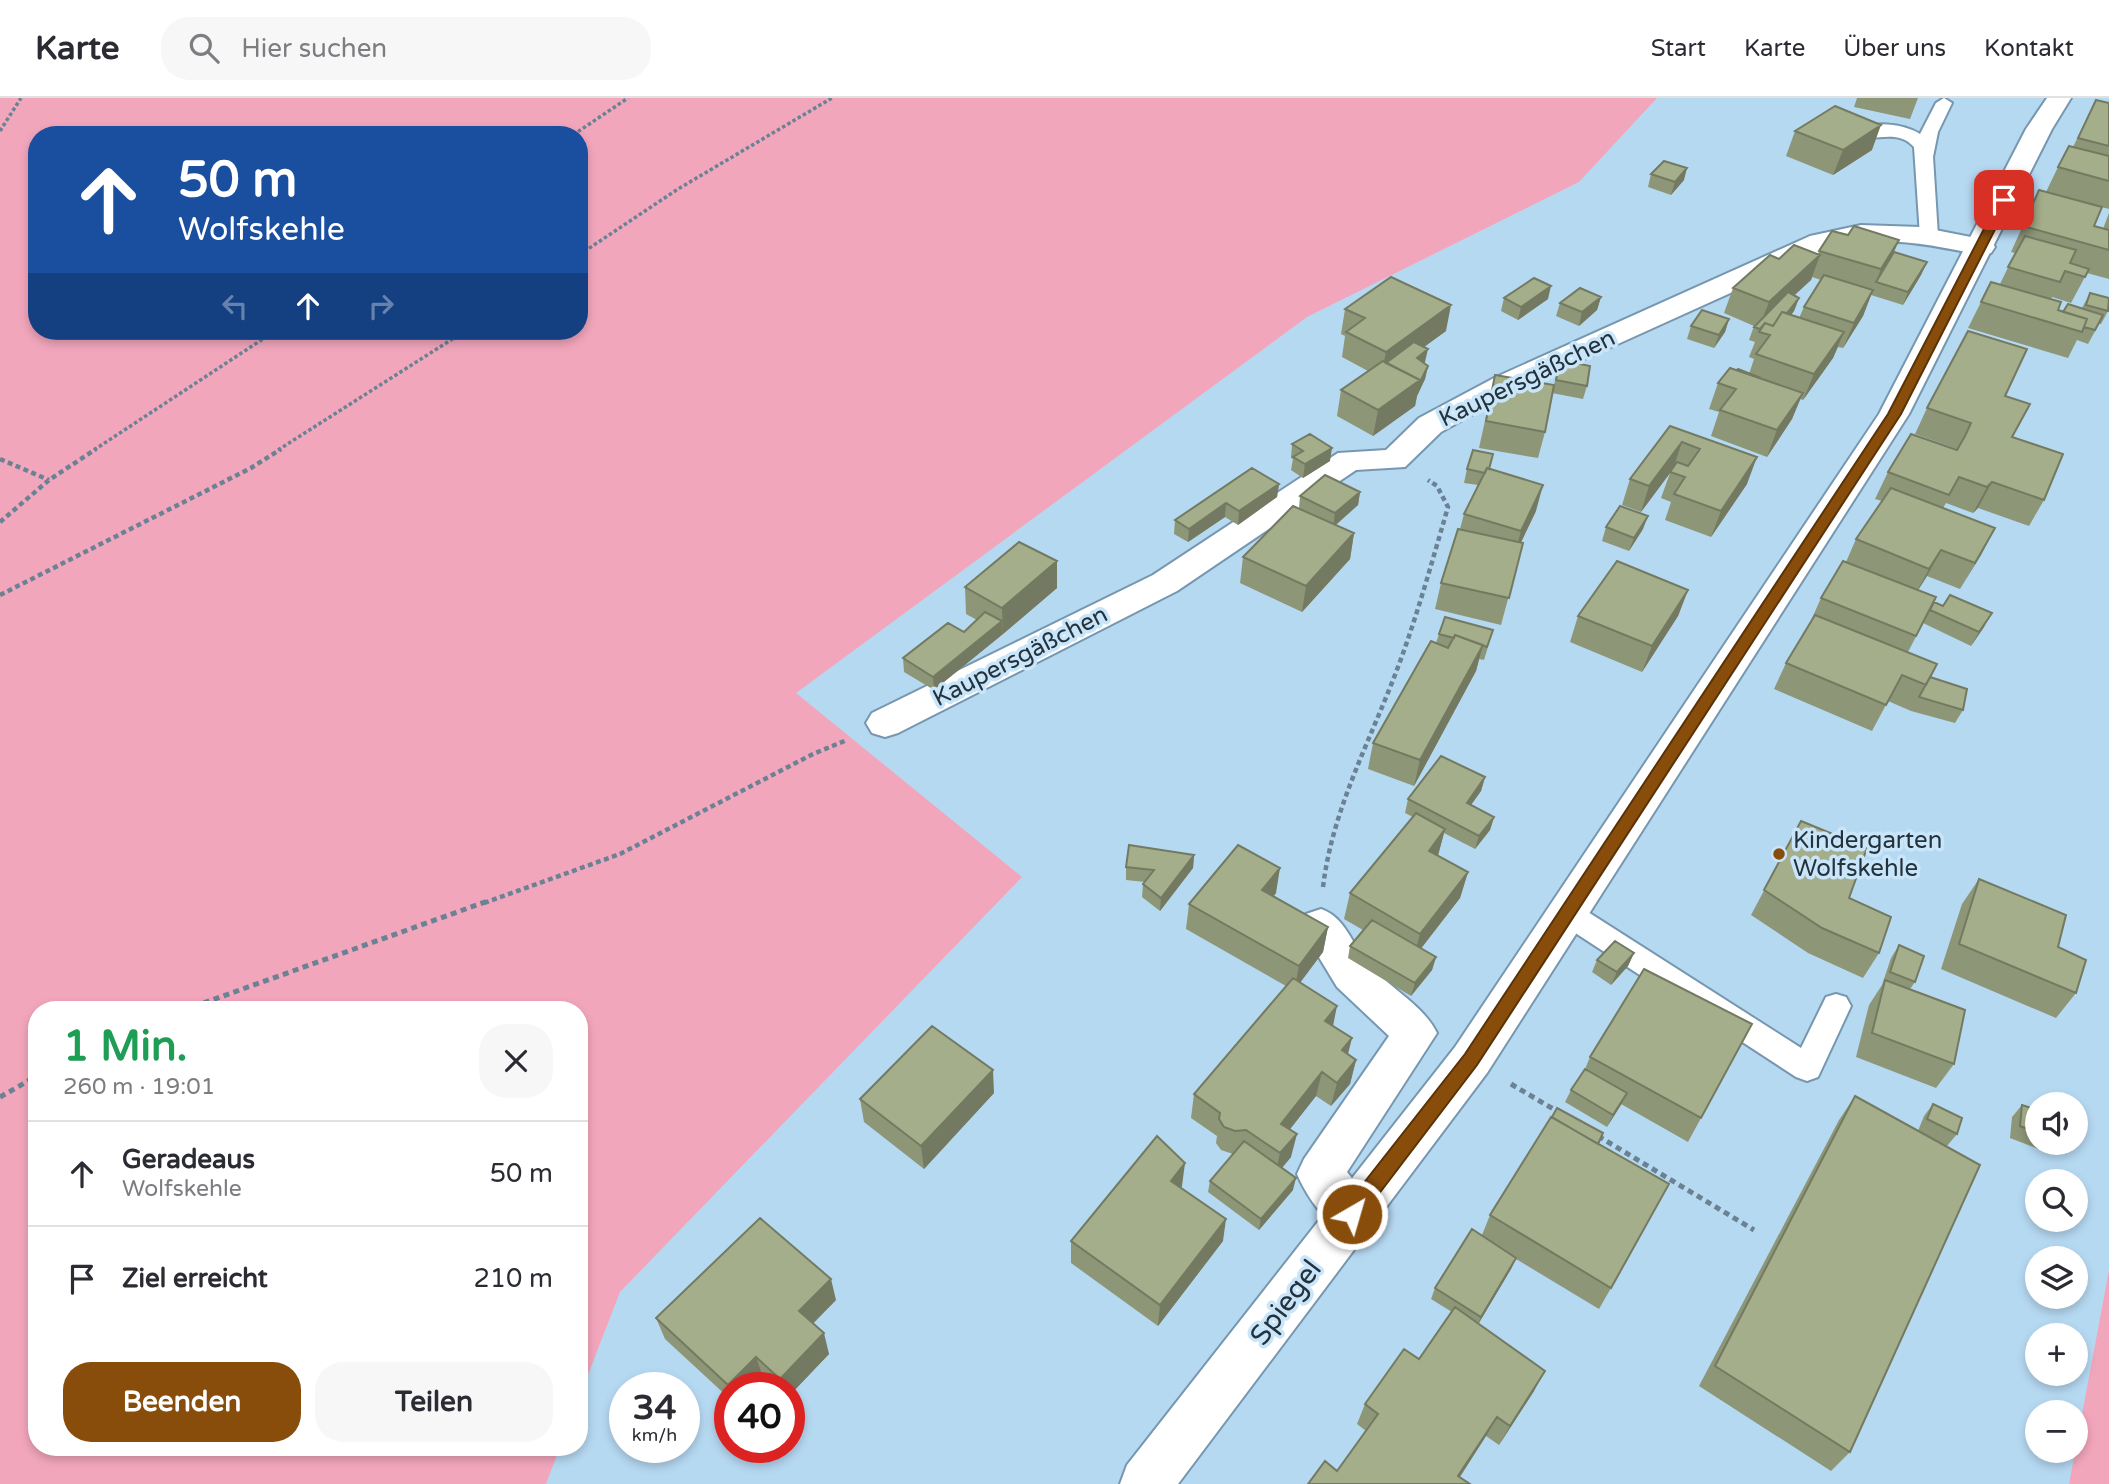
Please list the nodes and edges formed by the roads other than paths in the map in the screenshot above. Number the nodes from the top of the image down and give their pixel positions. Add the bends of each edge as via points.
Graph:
1 (2059, 98) edge
2 (1944, 103) dead end
3 (1865, 133) edge
4 (1926, 154) junction
5 (1930, 236) junction
6 (1981, 247) junction
7 (885, 723) road end
8 (1567, 913) junction
9 (1321, 926) edge
10 (1836, 1006) dead end
11 (1352, 1214) junction
12 (1146, 1484) edge

1 - 6 street, Spiegel
2 - 4 lane via 1929,134
3 - 4 lane via 1890,130 1911,134
4 - 5 lane via 1923,205
5 - 6 street, Kaupersgäßchen
5 - 7 street, Kaupersgäßchen via 1875,230 1829,239 1505,384 1430,425 1394,460 1349,460 1165,583
6 - 8 street, Spiegel via 1894,414
8 - 10 lane via 1807,1068
8 - 11 street, Spiegel via 1471,1060
9 - 11 street via 1352,975 1415,1033 1321,1174
11 - 12 street, Spiegel

